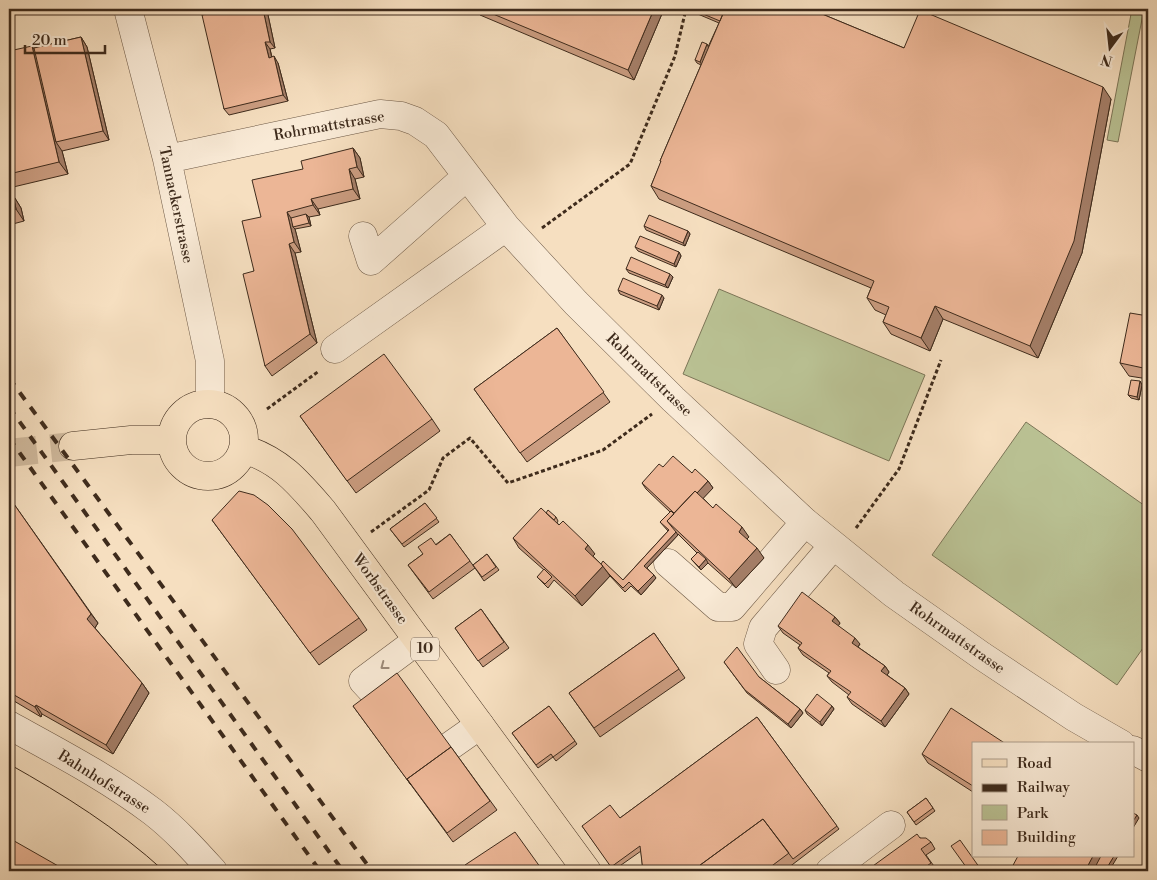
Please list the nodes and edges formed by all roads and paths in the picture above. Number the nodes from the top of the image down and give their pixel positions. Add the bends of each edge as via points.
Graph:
1 (128, 9) edge
2 (686, 9) edge
3 (167, 159) junction
4 (467, 176) junction
5 (362, 236) dead end
6 (514, 236) junction
7 (335, 349) joint
8 (941, 360) dead end
9 (673, 399) junction
10 (210, 404) junction
11 (268, 409) dead end
12 (172, 440) junction
13 (74, 446) tunnel mouth
14 (244, 449) junction
15 (805, 522) junction
16 (835, 547) junction
17 (350, 548) junction
18 (668, 563) dead end
19 (418, 640) junction
20 (776, 670) dead end
21 (375, 694) edge
22 (9, 725) edge
23 (480, 725) junction
24 (1118, 742) edge
25 (450, 746) edge
26 (1134, 751) edge
27 (1148, 758) edge
28 (891, 825) dead end
29 (213, 871) edge
30 (587, 871) edge
31 (830, 871) edge

1 - 3 street, Tannackerstrasse
2 - 6 path via 675,56 630,164
3 - 4 street, Rohrmattstrasse via 380,114 419,122 436,135
3 - 10 street, Tannackerstrasse via 210,361
4 - 5 street via 370,260
4 - 6 street, Rohrmattstrasse
6 - 7 street
6 - 9 street, Rohrmattstrasse
7 - 11 path via 327,365
8 - 16 path via 899,469 852,533
9 - 15 street, Rohrmattstrasse
9 - 17 path via 602,450 508,483 470,438 442,458 428,490
10 - 12 main road via 188,410 174,428
10 - 14 main road via 230,411 238,418 245,438
12 - 13 main road
12 - 14 main road via 177,459 202,476 223,473 240,459
14 - 17 main road, Worbstrasse / 10 via 267,457 288,471 323,510
15 - 16 street, Rohrmattstrasse
15 - 18 street via 732,608 718,607
16 - 20 street via 763,628 758,644
16 - 24 street, Rohrmattstrasse via 894,594 982,656
17 - 19 main road, Worbstrasse / 10
19 -> 21 street via 363,681
19 - 23 main road, Worbstrasse / 10
22 - 29 street, Bahnhofstrasse via 109,781 154,813
23 - 25 street
23 - 30 main road, Worbstrasse / 10
26 - 27 street
28 - 31 street

